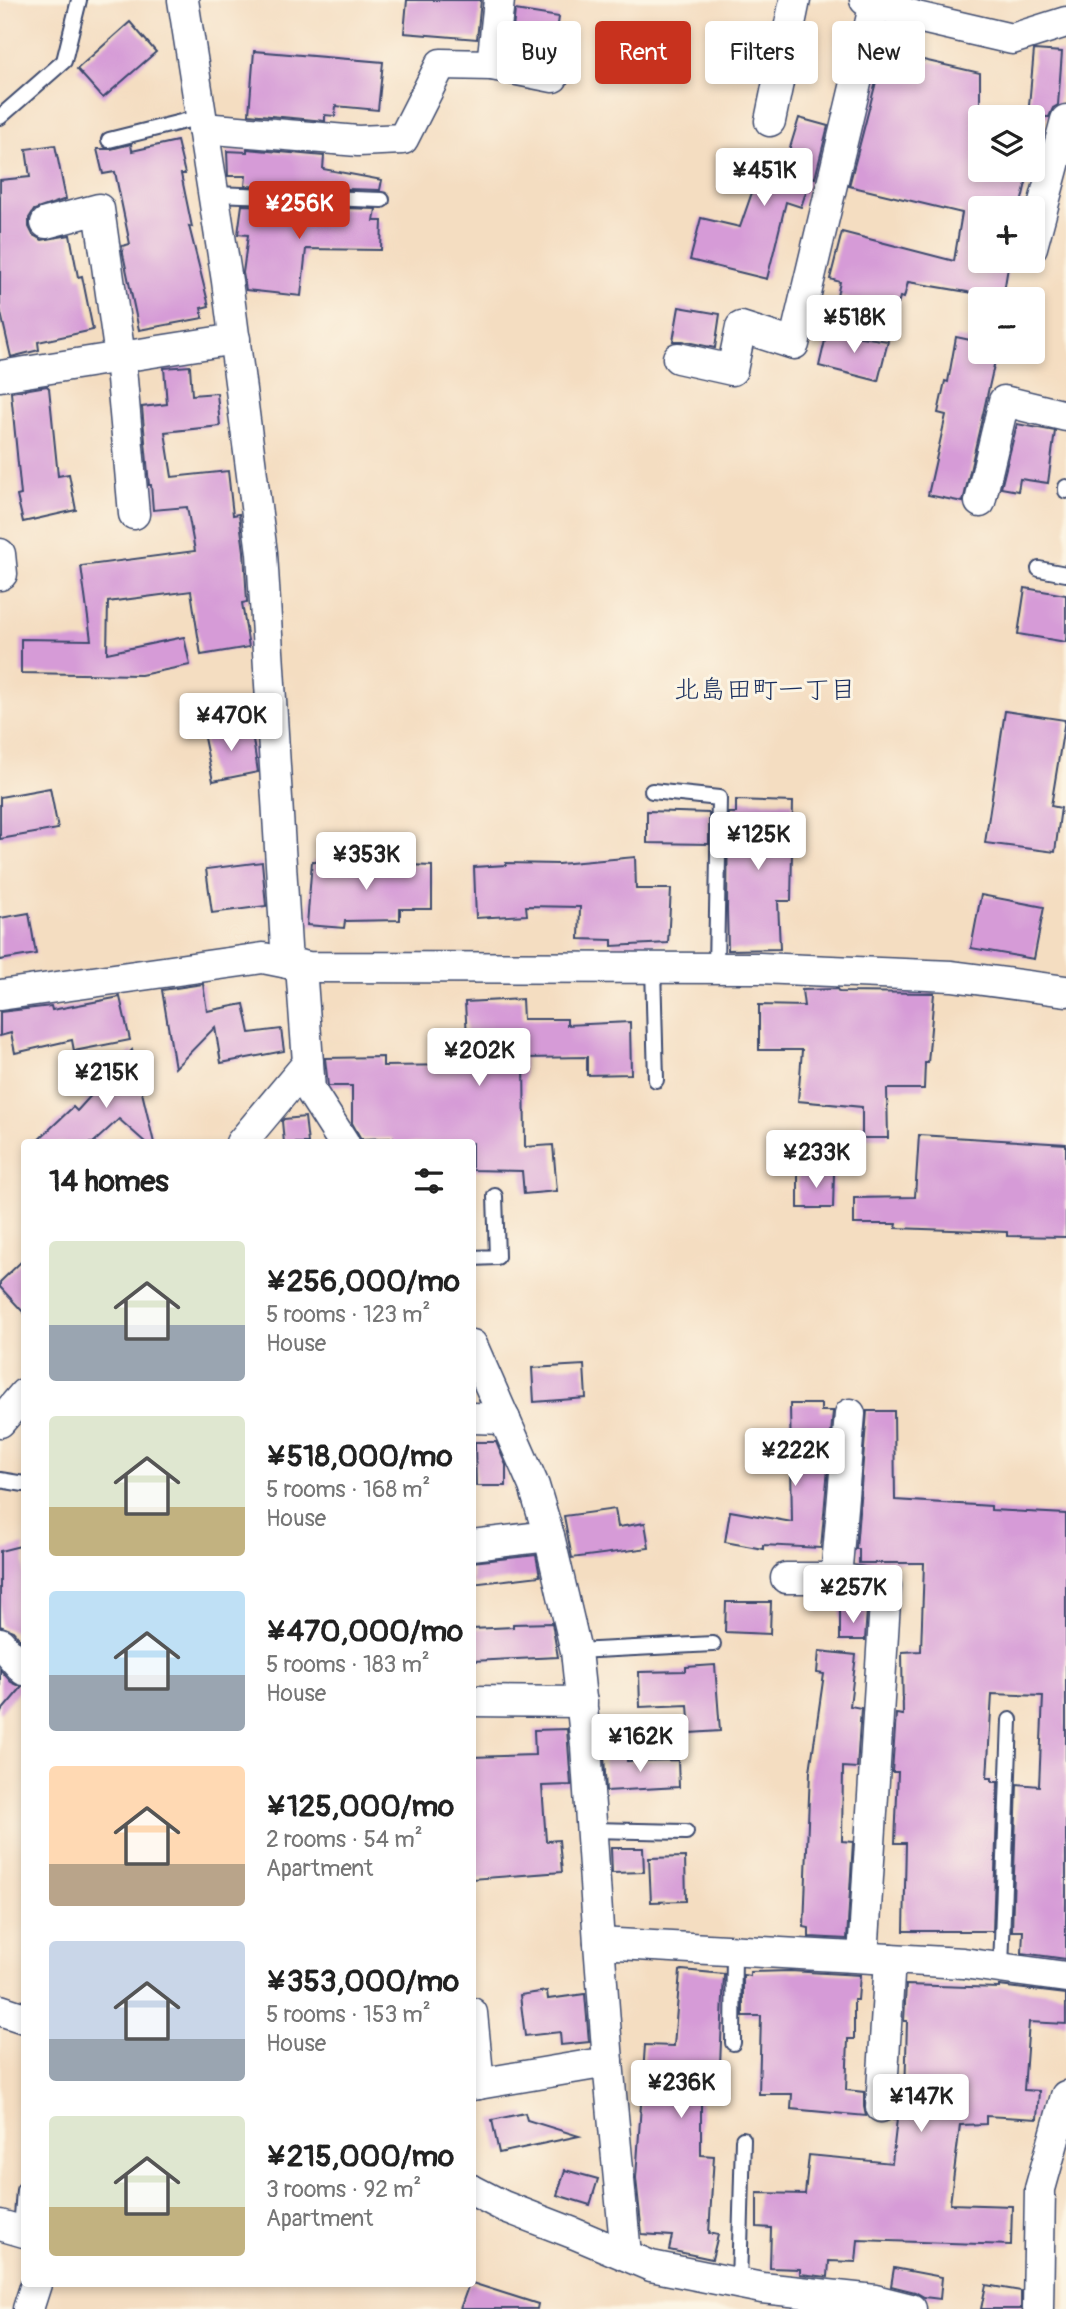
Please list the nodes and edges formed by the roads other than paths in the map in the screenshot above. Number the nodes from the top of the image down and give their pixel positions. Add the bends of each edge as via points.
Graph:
1 (79, 0) edge
2 (183, 0) edge
3 (499, 0) edge
4 (795, 0) edge
5 (870, 2) edge
6 (1066, 22) edge
7 (492, 65) junction
8 (497, 66) edge
9 (0, 117) edge
10 (1066, 120) edge
11 (770, 121) dead end
12 (202, 122) junction
13 (109, 140) dead end
14 (213, 194) junction
15 (382, 200) dead end
16 (1045, 201) edge
17 (46, 223) dead end
18 (235, 339) junction
19 (120, 357) junction
20 (678, 358) dead end
21 (0, 376) edge
22 (1066, 416) edge
23 (980, 502) dead end
24 (134, 514) dead end
25 (0, 554) edge
26 (1039, 569) dead end
27 (1066, 574) edge
28 (0, 575) edge
29 (652, 792) dead end
30 (294, 964) junction
31 (653, 967) junction
32 (716, 968) junction
33 (1066, 991) edge
34 (0, 995) edge
35 (308, 1063) junction
36 (656, 1080) dead end
37 (243, 1139) edge
38 (341, 1139) edge
39 (495, 1196) dead end
40 (476, 1258) edge
41 (476, 1354) edge
42 (21, 1398) edge
43 (850, 1414) dead end
44 (476, 1418) edge
45 (505, 1419) junction
46 (0, 1422) edge
47 (0, 1480) edge
48 (21, 1484) edge
49 (549, 1536) junction
50 (476, 1545) edge
51 (786, 1578) dead end
52 (836, 1578) junction
53 (0, 1643) edge
54 (713, 1644) dead end
55 (576, 1651) junction
56 (21, 1667) edge
57 (476, 1701) edge
58 (582, 1702) junction
59 (1010, 1720) dead end
60 (591, 1830) junction
61 (686, 1832) dead end
62 (599, 1943) junction
63 (734, 1951) junction
64 (876, 1958) junction
65 (1001, 1968) junction
66 (1066, 1977) edge
67 (0, 2010) edge
68 (21, 2017) edge
69 (733, 2043) dead end
70 (608, 2062) junction
71 (476, 2085) edge
72 (1066, 2096) edge
73 (881, 2108) dead end
74 (743, 2139) dead end
75 (476, 2192) edge
76 (21, 2203) edge
77 (15, 2229) edge
78 (626, 2255) junction
79 (739, 2284) junction
80 (35, 2287) edge
81 (28, 2309) edge
82 (911, 2309) edge
83 (1038, 2309) edge

1 - 9 lane via 64,61
2 - 12 street
3 - 7 street
4 - 11 street
5 - 6 street via 1012,39
5 - 20 street via 794,344 741,327 732,370
7 - 8 street
7 - 12 street via 441,64 404,139 358,141
10 - 16 street
12 - 13 lane
12 - 14 street
14 - 15 lane
14 - 18 street
17 - 19 street via 100,197
18 - 19 street
18 - 30 street via 262,553
19 - 21 street
19 - 24 street
22 - 23 street via 1004,401
25 - 28 street
26 - 27 lane
29 - 32 lane via 719,798
30 - 31 street
30 - 34 street via 263,958
30 - 35 street
31 - 32 street
31 - 36 lane
32 - 33 street via 952,976
35 - 37 street
35 - 38 street via 310,1090
39 - 40 lane via 497,1257
41 - 45 street
42 - 46 street
43 - 52 street
44 - 45 street
45 - 49 street via 534,1486
47 - 48 lane
49 - 50 street
49 - 55 street
51 - 52 street
52 - 64 street via 886,1586
53 - 56 street
54 - 55 lane
55 - 58 street
57 - 58 street
58 - 60 street
59 - 65 lane
60 - 61 lane
60 - 62 street
62 - 63 street
62 - 70 street
63 - 64 street
63 - 69 lane
64 - 65 street
64 - 73 street
65 - 66 street
67 - 68 street
70 - 71 street
70 - 78 street
72 - 83 street via 1040,2189
74 - 79 lane
75 - 78 street
76 - 77 lane
78 - 79 street via 650,2266
79 - 82 street via 875,2300
80 - 81 street

